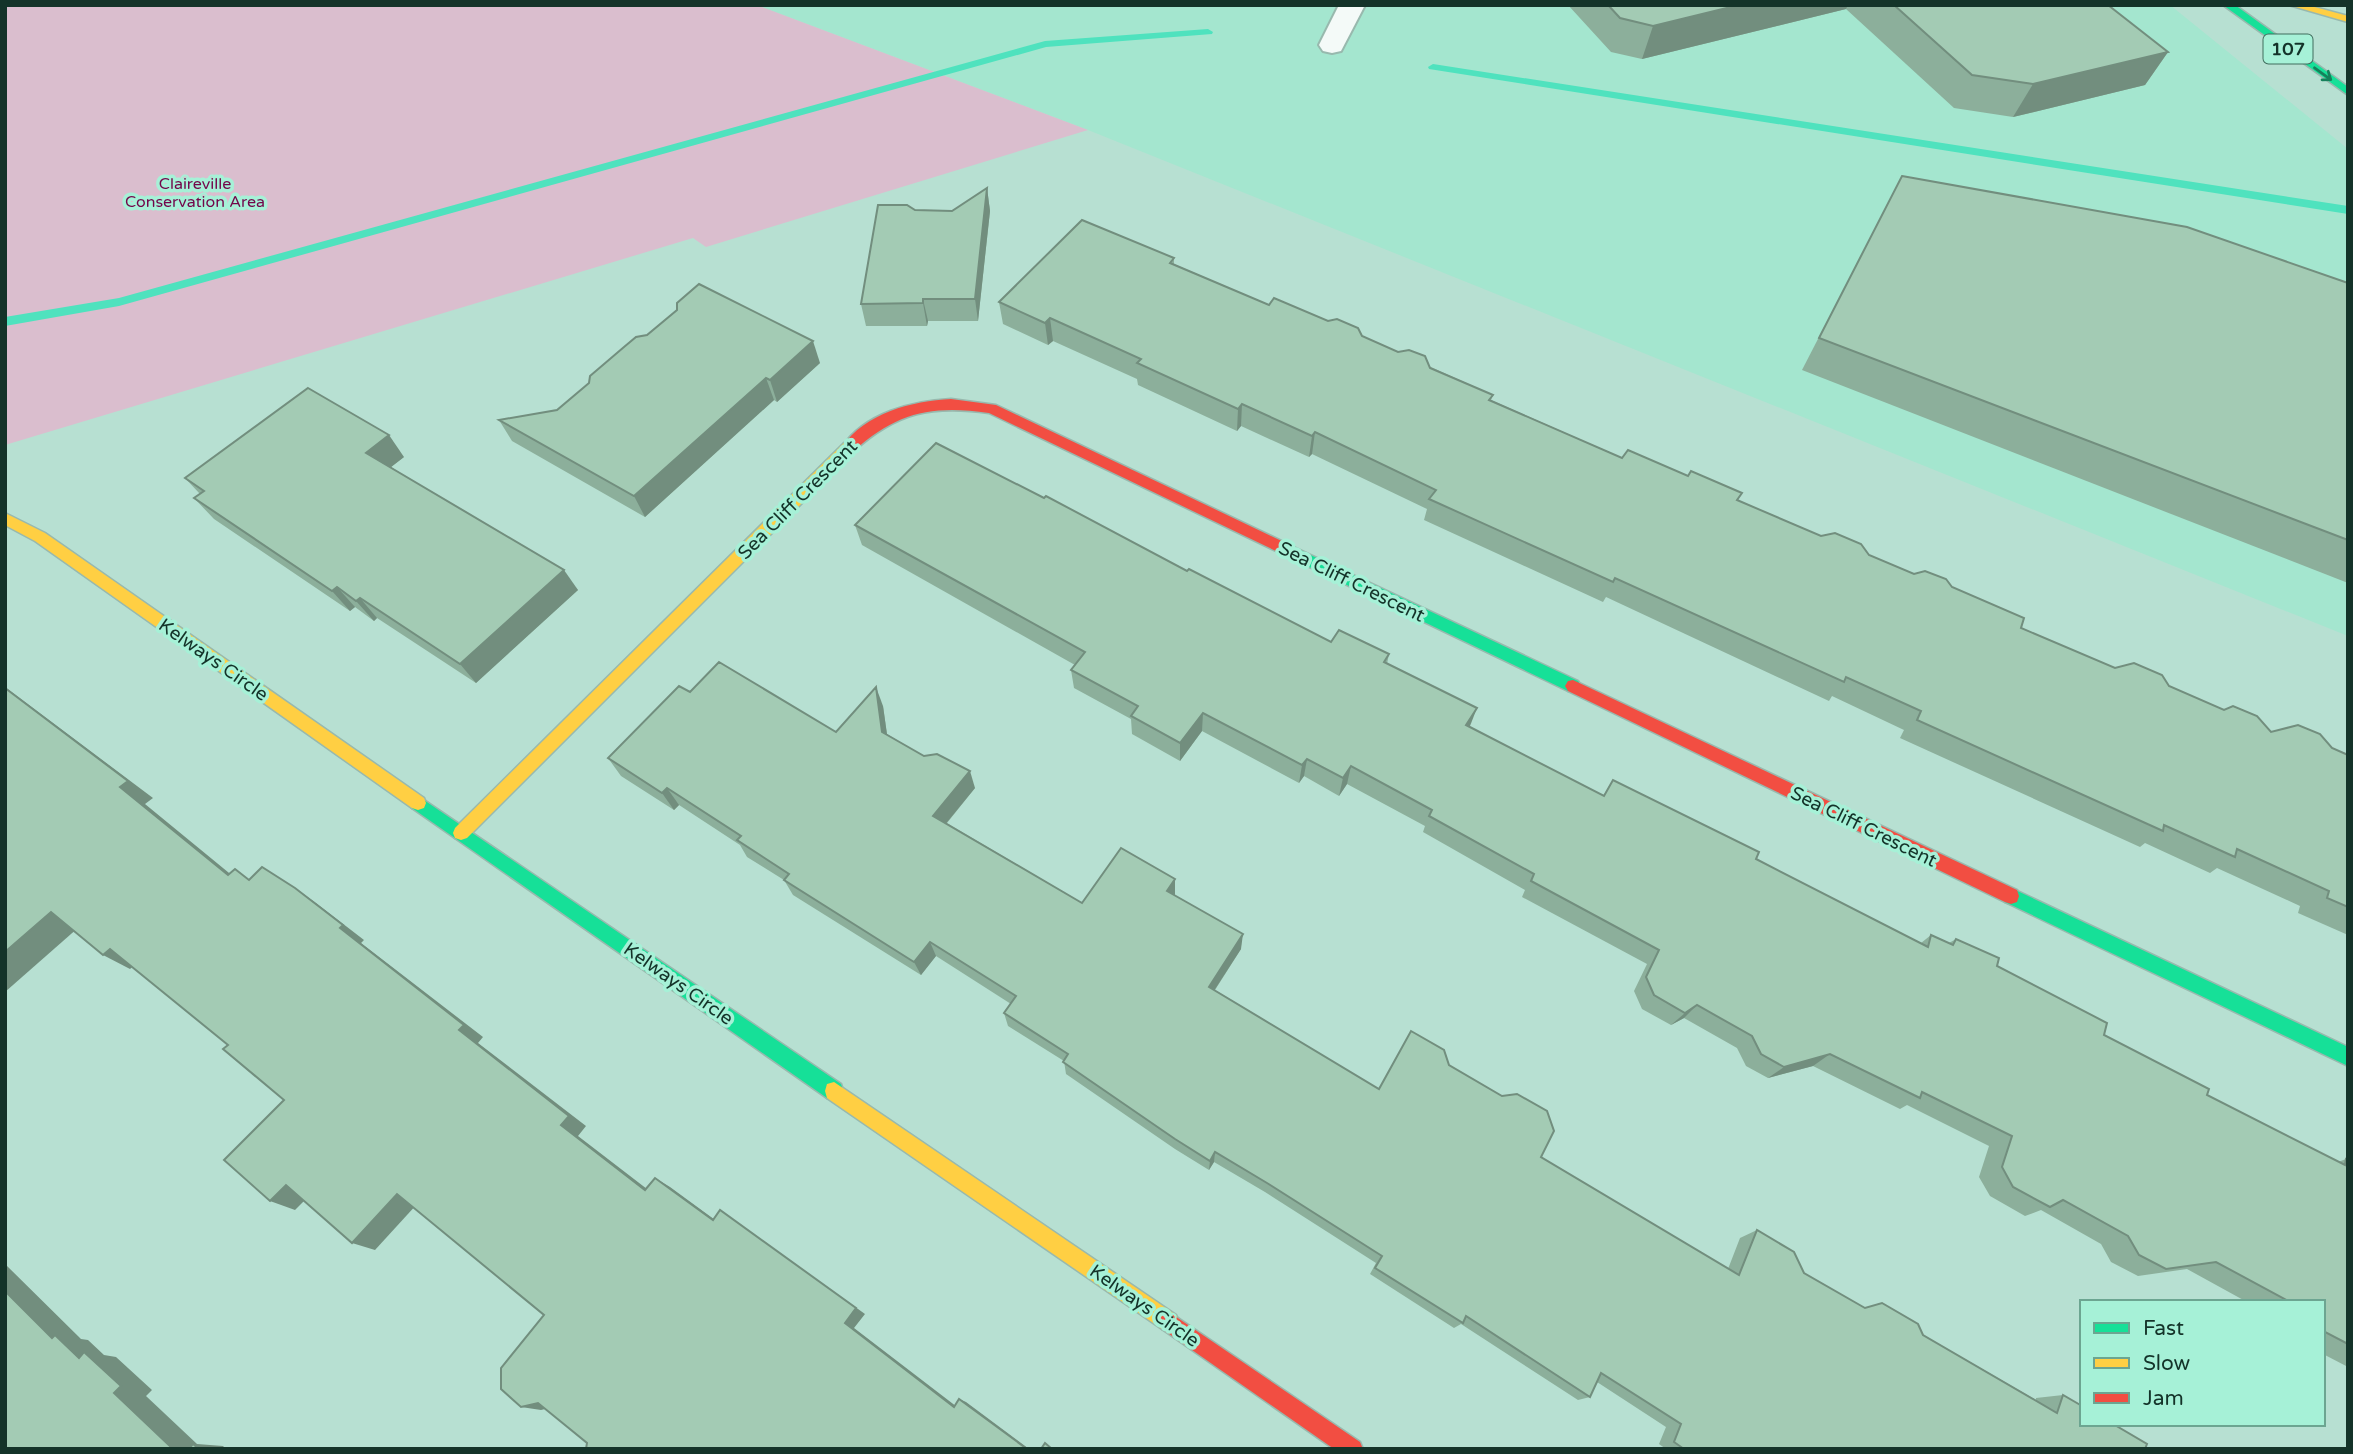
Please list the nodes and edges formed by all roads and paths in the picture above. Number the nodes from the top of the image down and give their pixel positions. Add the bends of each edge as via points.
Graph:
1 (1352, 5) edge
2 (2228, 5) edge
3 (2294, 5) edge
4 (2348, 19) edge
5 (1332, 45) dead end
6 (2348, 92) edge
7 (5, 518) edge
8 (461, 833) junction
9 (2348, 1057) edge
10 (1353, 1449) edge

1 - 5 street
2 -> 6 street, 107
3 - 4 street
7 - 8 street, Kelways Circle via 40,537
8 - 9 street, Sea Cliff Crescent via 867,429 926,403 960,402 1004,414
8 - 10 street, Kelways Circle

